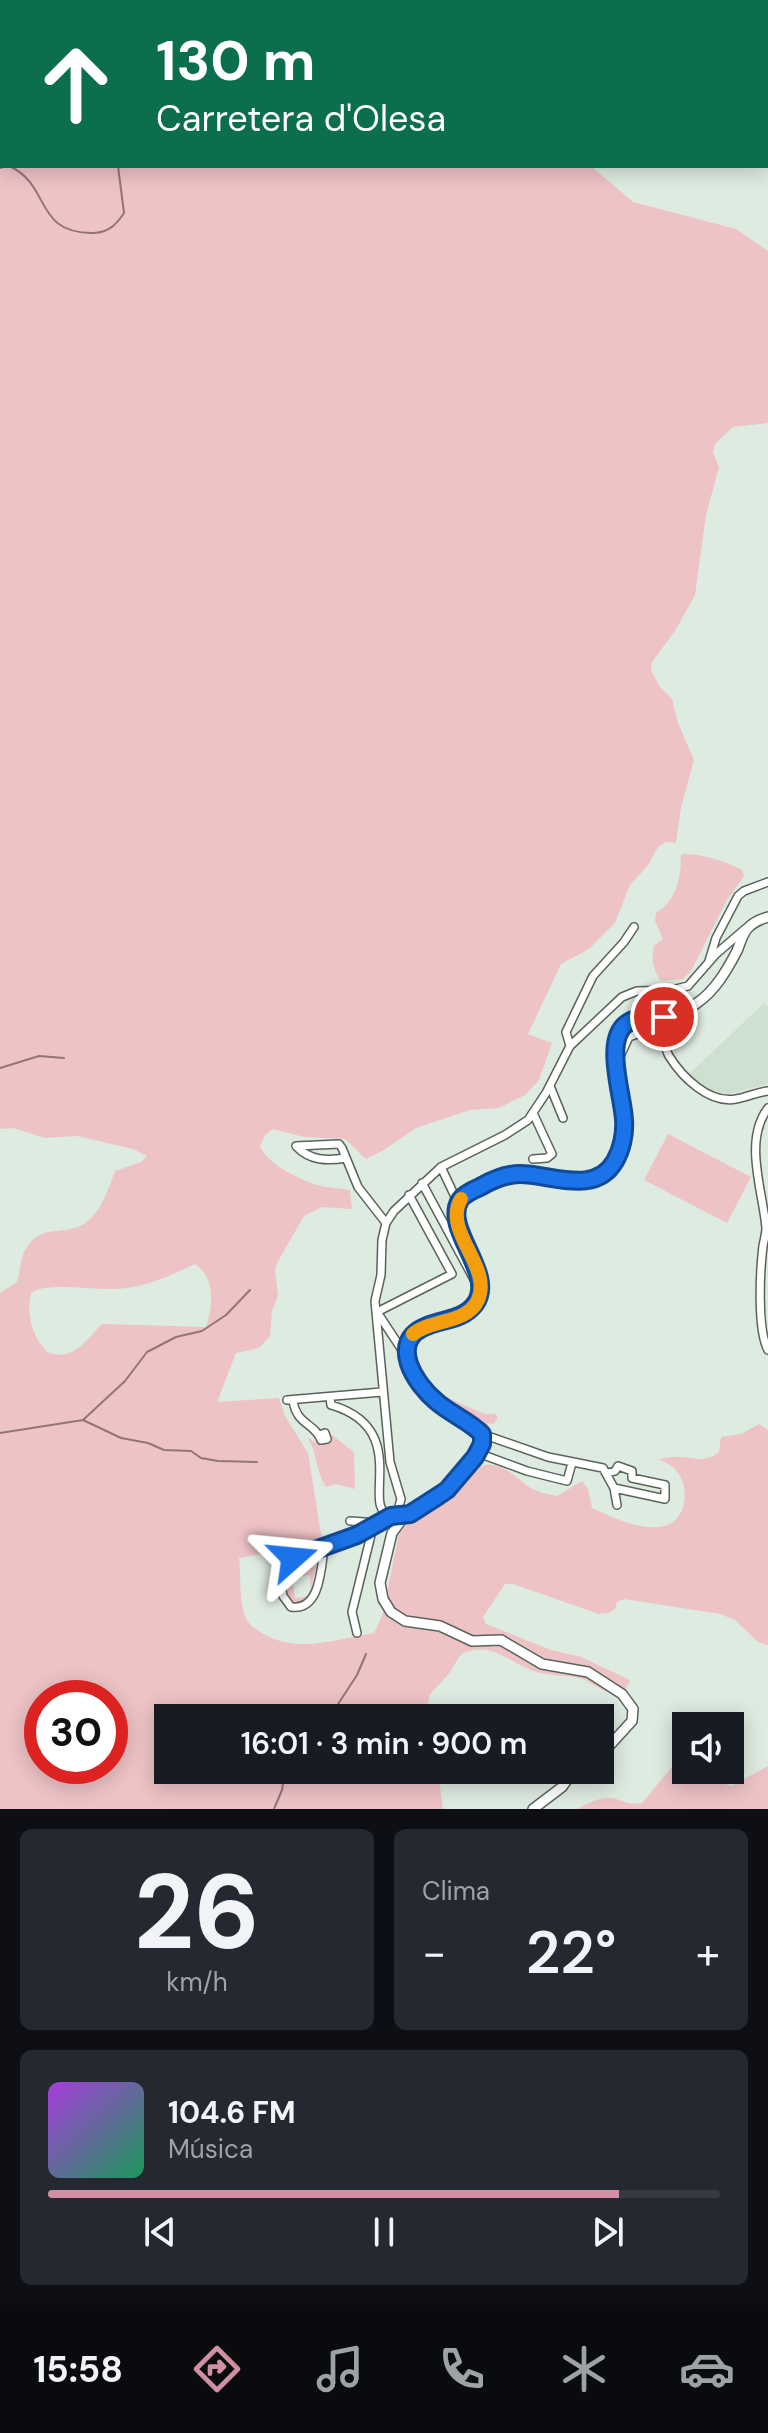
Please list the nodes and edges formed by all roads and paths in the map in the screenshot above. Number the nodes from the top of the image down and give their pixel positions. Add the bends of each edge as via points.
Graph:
1 (768, 882) edge
2 (768, 917) edge
3 (634, 927) dead end
4 (748, 928) junction
5 (708, 964) junction
6 (570, 1046) junction
7 (616, 1065) junction
8 (550, 1085) junction
9 (768, 1091) edge
10 (768, 1108) edge
11 (533, 1113) junction
12 (563, 1118) dead end
13 (346, 1158) junction
14 (533, 1159) dead end
15 (441, 1167) junction
16 (422, 1183) junction
17 (409, 1195) junction
18 (458, 1203) junction
19 (386, 1223) junction
20 (767, 1231) edge
21 (479, 1289) junction
22 (377, 1312) junction
23 (768, 1350) edge
24 (406, 1356) junction
25 (382, 1392) junction
26 (330, 1398) junction
27 (482, 1434) junction
28 (320, 1435) dead end
29 (478, 1453) junction
30 (572, 1463) junction
31 (608, 1473) junction
32 (614, 1488) junction
33 (617, 1505) dead end
34 (410, 1514) junction
35 (391, 1516) junction
36 (350, 1521) dead end
37 (376, 1525) junction
38 (324, 1548) junction
39 (357, 1633) dead end
40 (614, 1741) edge
41 (564, 1784) edge
42 (533, 1809) edge

1 - 5 street via 738,896
2 - 4 street
3 - 6 street via 593,976 566,1032
4 - 5 street
4 - 7 street via 728,967 700,1001 673,1015 624,1025 616,1042
5 - 6 street via 681,989 629,993
6 - 8 street
7 - 9 street via 629,1037 662,1032 670,1058 702,1090 734,1100
7 - 18 street via 624,1131 616,1159 605,1172 576,1181 515,1174 491,1181
8 - 11 street
8 - 12 street
10 - 20 street via 757,1139
11 - 14 street via 552,1154
11 - 15 street via 505,1135
13 - 13 street via 339,1144 296,1146 320,1160
13 - 19 street via 358,1187
15 - 16 street
15 - 18 street
16 - 17 street
16 - 21 street
17 - 19 street
17 - 22 street via 452,1274
18 - 21 street via 458,1221
19 - 22 street
20 - 23 street via 761,1325
21 - 24 street via 470,1310 416,1331 407,1342
22 - 24 street
22 - 25 street
24 - 27 street via 432,1397
25 - 26 street
25 - 35 street via 390,1462 401,1499
26 - 28 street via 290,1400 298,1416
26 - 35 street via 331,1405 355,1413 376,1437 379,1507
27 - 29 street
27 - 30 street
29 - 30 street via 567,1481
29 - 34 street via 447,1490
30 - 31 street
31 - 32 street
31 - 32 street via 618,1466 632,1471 632,1478 665,1485 665,1499
32 - 33 street
34 - 35 street
34 - 40 street via 387,1547 380,1589 387,1608 405,1621 440,1626 466,1640 501,1640 542,1664 588,1672 627,1698 633,1715 630,1726
35 - 37 street
36 - 37 street
37 - 38 street
37 - 39 street via 352,1612
38 - 38 street via 312,1601 291,1607 283,1596 277,1562
41 - 42 street

